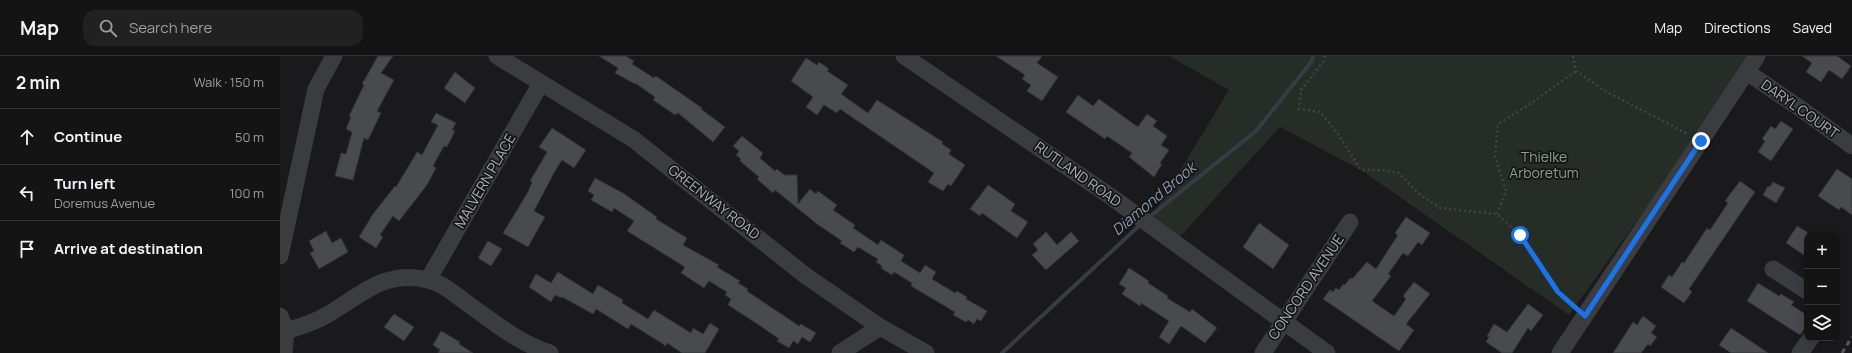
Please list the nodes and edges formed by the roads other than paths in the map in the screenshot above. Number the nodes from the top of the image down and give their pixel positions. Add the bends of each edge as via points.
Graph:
1 (334, 56) edge
2 (497, 56) edge
3 (904, 56) edge
4 (1758, 56) edge
5 (1747, 72) junction
6 (541, 83) junction
7 (1852, 146) edge
8 (1350, 222) dead end
9 (280, 256) edge
10 (1773, 269) dead end
11 (428, 280) junction
12 (1804, 289) edge
13 (1284, 322) junction
14 (283, 324) edge
15 (880, 327) junction
16 (1809, 341) edge
17 (527, 349) edge
18 (284, 353) edge
19 (550, 353) edge
20 (840, 353) edge
21 (926, 353) edge
22 (1263, 353) edge
23 (1327, 353) edge
24 (1560, 353) edge
25 (1800, 353) edge

1 - 9 street via 316,89
2 - 6 street, GREENWAY ROAD
3 - 13 street, RUTLAND ROAD via 1104,191
4 - 5 street
5 - 7 street, DARYL COURT
5 - 24 street
6 - 11 street, MALVERN PLACE
6 - 15 street, GREENWAY ROAD via 633,139 806,276
8 - 13 street, CONCORD AVENUE
10 - 12 street
11 - 14 street via 414,277 397,278 363,291 325,317 306,325
11 - 17 street via 440,284
13 - 22 street, CONCORD AVENUE
13 - 23 street, RUTLAND ROAD
14 - 18 street
15 - 20 street
15 - 21 street, GREENWAY ROAD
16 - 25 street
17 - 19 street

